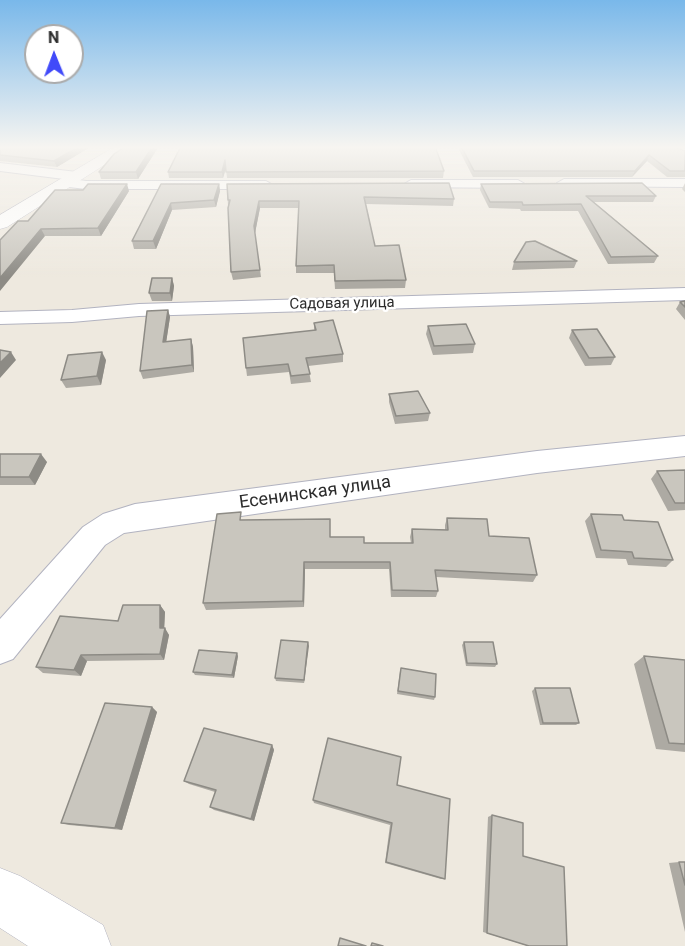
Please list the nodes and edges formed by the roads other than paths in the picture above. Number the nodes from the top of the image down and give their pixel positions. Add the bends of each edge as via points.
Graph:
1 (53, 190) edge
2 (0, 223) edge
3 (685, 294) edge
4 (0, 318) edge
5 (685, 446) edge
6 (0, 646) edge
7 (0, 897) edge
8 (82, 946) edge

1 - 2 street
3 - 4 street, Садовая улица via 151,309
5 - 6 street, Есенинская улица via 537,462 114,523 94,536
7 - 8 street

